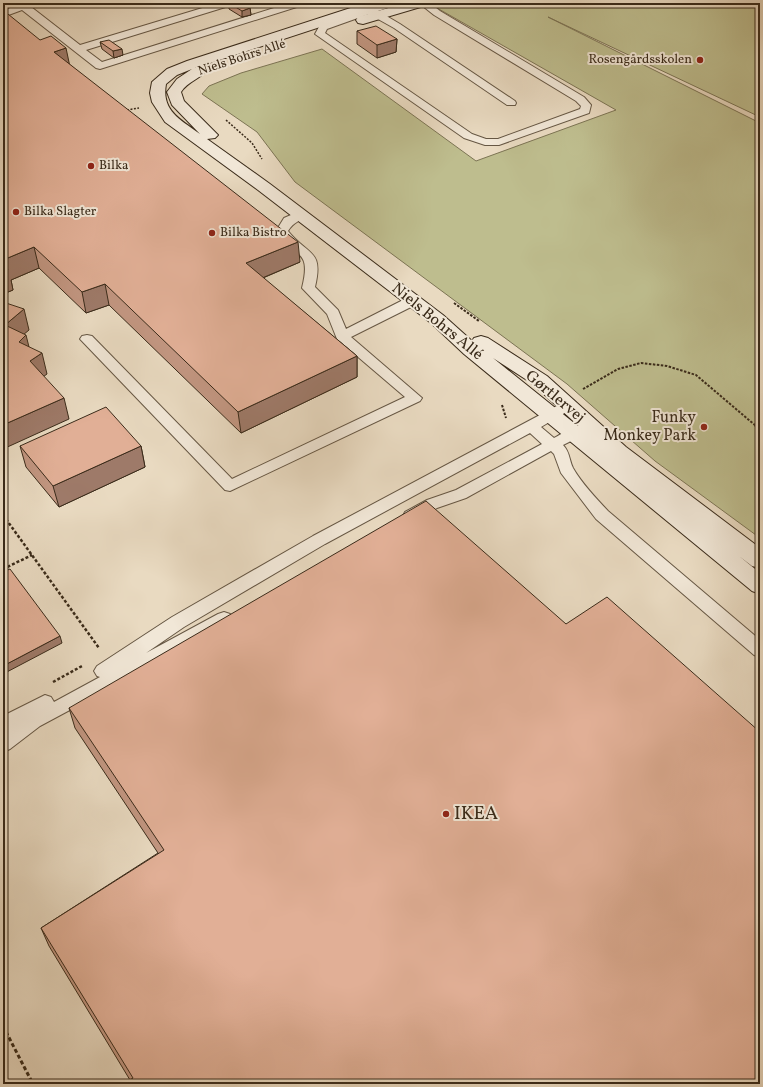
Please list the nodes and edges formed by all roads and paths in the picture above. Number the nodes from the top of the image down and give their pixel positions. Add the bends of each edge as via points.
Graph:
1 (229, 3) edge
2 (300, 3) edge
3 (393, 3) edge
4 (419, 3) edge
5 (424, 3) edge
6 (21, 4) edge
7 (376, 10) edge
8 (3, 12) edge
9 (320, 34) junction
10 (78, 50) junction
11 (511, 103) dead end
12 (144, 107) dead end
13 (125, 110) edge
14 (224, 119) dead end
15 (263, 160) dead end
16 (264, 187) junction
17 (300, 215) junction
18 (450, 300) dead end
19 (412, 301) junction
20 (482, 323) dead end
21 (342, 336) junction
22 (87, 339) dead end
23 (582, 390) dead end
24 (559, 410) junction
25 (531, 426) junction
26 (581, 430) junction
27 (760, 430) edge
28 (553, 445) junction
29 (3, 515) edge
30 (395, 525) edge
31 (32, 555) junction
32 (760, 560) edge
33 (3, 569) edge
34 (760, 585) edge
35 (235, 612) edge
36 (100, 649) dead end
37 (760, 650) edge
38 (88, 685) junction
39 (100, 706) edge
40 (3, 726) edge
41 (3, 744) edge
42 (3, 1026) edge
43 (33, 1084) edge

1 - 10 lane
2 - 10 lane via 100,66
3 - 7 lane
4 - 7 street, Niels Bohrs Allé
5 - 9 lane via 580,99 586,105 585,111 499,142 485,142 468,136
6 - 8 lane
6 - 10 lane
7 - 9 street, Niels Bohrs Allé
7 - 11 lane
7 - 16 street, Niels Bohrs Allé via 192,64 172,72 159,82 158,104 170,119
9 - 16 street, Niels Bohrs Allé via 204,69 189,76 174,92 177,102
12 - 13 path
14 - 15 path via 252,143
16 - 17 street, Niels Bohrs Allé
17 - 19 street, Niels Bohrs Allé
17 - 21 lane via 288,221 282,230 311,261 313,272 308,288 333,313
18 - 20 path
19 - 21 lane
19 - 24 street, Niels Bohrs Allé via 521,390
21 - 22 lane via 415,398 230,486
23 - 27 path via 618,370 641,363 667,366 696,375
24 - 25 lane
24 - 26 street, Gørtlervej
25 - 28 lane
25 - 38 lane via 319,540 178,622
26 - 28 lane
26 - 32 street, Gørtlervej via 619,452
26 - 34 street, Gørtlervej
28 - 30 lane via 461,494 432,504
28 - 37 lane via 561,452 566,469 602,515
29 - 31 path
31 - 33 path
31 - 36 path
35 - 38 lane
38 - 39 lane
38 - 40 lane
38 - 41 lane
42 - 43 path

